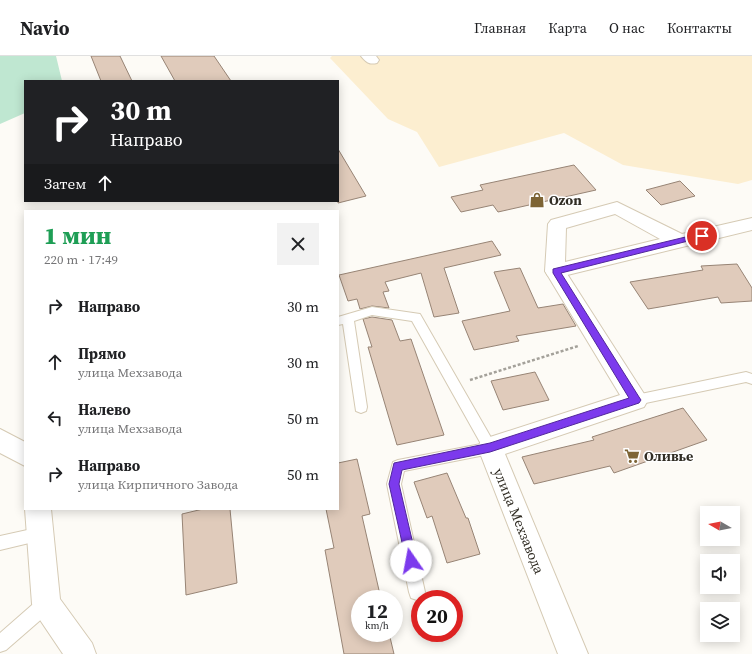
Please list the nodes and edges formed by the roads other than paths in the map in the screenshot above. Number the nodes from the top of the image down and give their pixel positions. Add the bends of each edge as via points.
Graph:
1 (752, 224) edge
2 (679, 241) junction
3 (555, 271) junction
4 (343, 320) edge
5 (752, 379) edge
6 (636, 400) junction
7 (361, 407) dead end
8 (0, 440) edge
9 (490, 448) junction
10 (24, 454) edge
11 (40, 521) edge
12 (0, 543) edge
13 (417, 590) edge
14 (46, 604) junction
15 (0, 644) edge
16 (81, 654) edge
17 (573, 654) edge

1 - 2 street
2 - 3 street
2 - 3 street via 617,208 557,224
3 - 6 street
4 - 7 lane
4 - 9 lane via 372,311 416,317
5 - 6 lane via 746,377
6 - 9 street
8 - 10 street
9 - 13 lane via 398,466 394,484
9 - 17 street, улица Мехзавода
11 - 12 lane
11 - 14 street
14 - 15 lane
14 - 16 street

